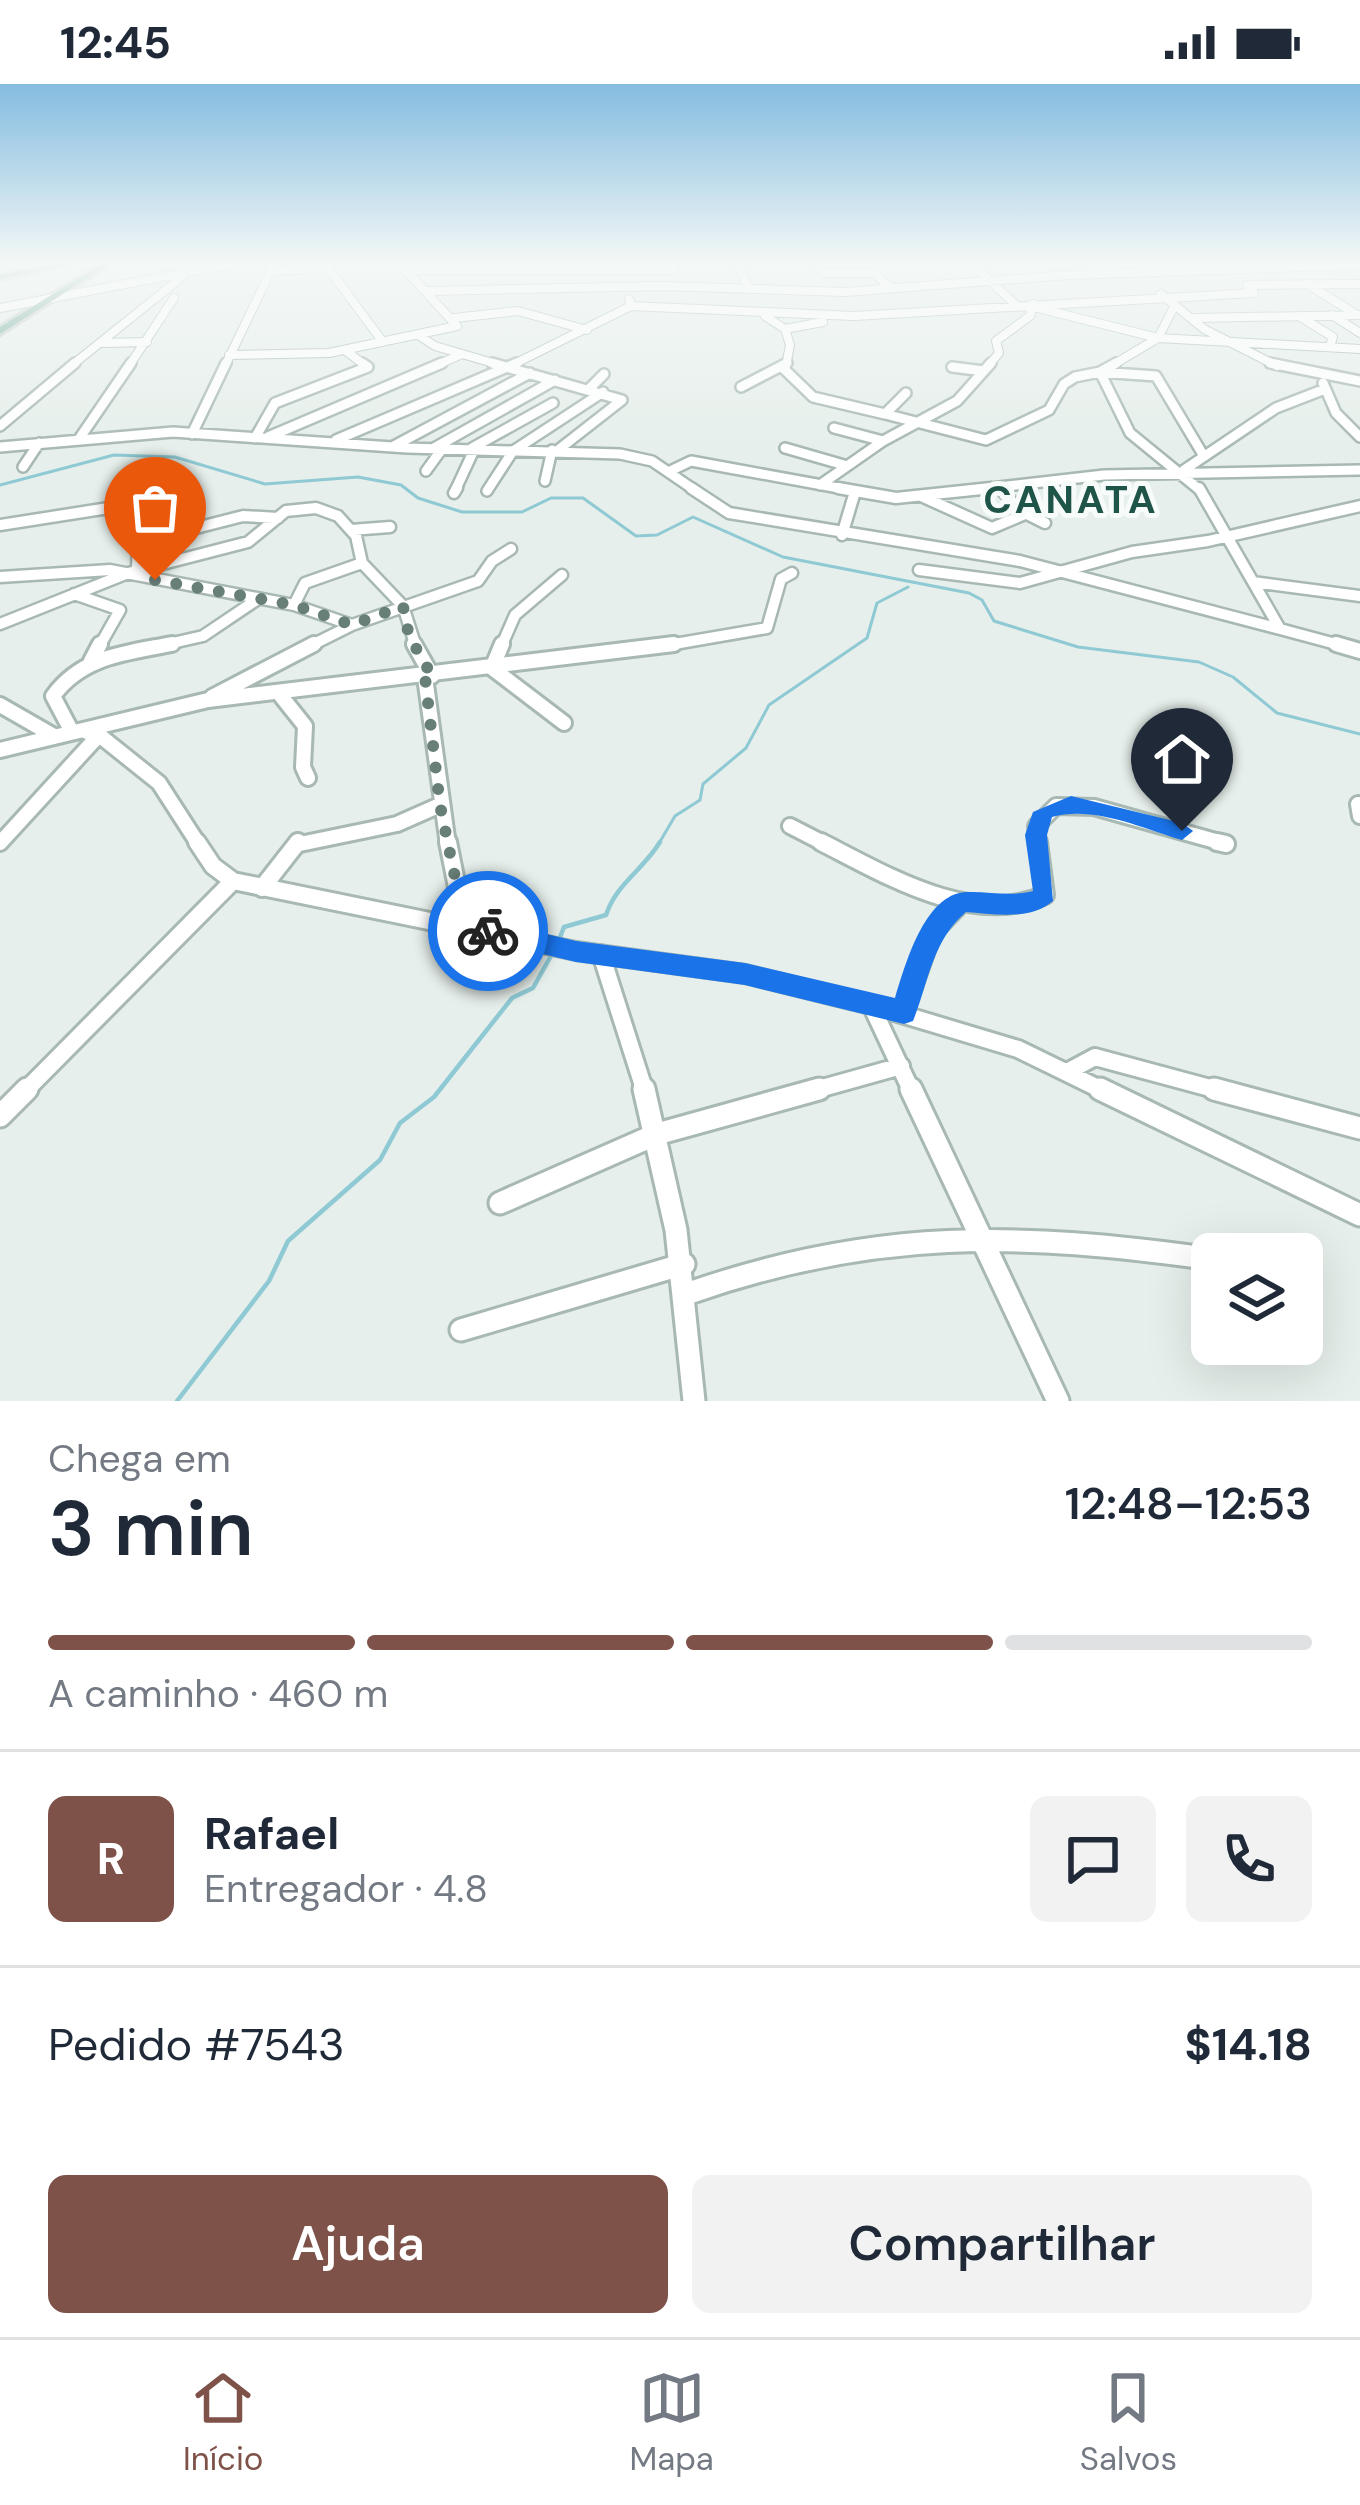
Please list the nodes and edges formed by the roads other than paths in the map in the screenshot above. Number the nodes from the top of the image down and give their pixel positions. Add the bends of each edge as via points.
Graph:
1 (121, 325) edge
2 (157, 325) edge
3 (244, 325) edge
4 (371, 325) edge
5 (454, 325) edge
6 (574, 325) edge
7 (595, 325) edge
8 (780, 325) edge
9 (804, 325) edge
10 (1017, 325) edge
11 (1110, 325) edge
12 (1164, 325) edge
13 (1204, 325) edge
14 (1314, 325) edge
15 (785, 329) junction
16 (587, 330) junction
17 (418, 335) junction
18 (1158, 338) junction
19 (1219, 339) junction
20 (147, 342) junction
21 (383, 342) junction
22 (103, 343) junction
23 (1330, 346) junction
24 (1360, 349) edge
25 (346, 350) junction
26 (462, 354) junction
27 (229, 355) junction
28 (501, 365) junction
29 (368, 367) junction
30 (952, 367) dead end
31 (783, 368) junction
32 (984, 371) junction
33 (1100, 372) junction
34 (530, 373) junction
35 (604, 374) dead end
36 (403, 380) junction
37 (555, 380) junction
38 (1360, 381) edge
39 (1324, 384) junction
40 (742, 386) dead end
41 (589, 388) junction
42 (603, 392) junction
43 (905, 393) dead end
44 (554, 403) dead end
45 (1336, 412) junction
46 (885, 414) junction
47 (1360, 414) edge
48 (916, 425) junction
49 (0, 426) edge
50 (834, 428) dead end
51 (192, 434) junction
52 (1360, 437) edge
53 (259, 438) junction
54 (74, 440) junction
55 (883, 441) junction
56 (335, 442) junction
57 (39, 443) junction
58 (392, 446) junction
59 (0, 447) edge
60 (785, 448) dead end
61 (437, 449) junction
62 (471, 450) junction
63 (555, 450) junction
64 (512, 451) junction
65 (1202, 453) junction
66 (63, 457) dead end
67 (328, 458) dead end
68 (844, 465) junction
69 (23, 467) dead end
70 (1360, 470) edge
71 (426, 471) dead end
72 (668, 472) junction
73 (1186, 472) junction
74 (545, 481) dead end
75 (820, 485) junction
76 (1001, 489) junction
77 (487, 491) dead end
78 (454, 493) dead end
79 (854, 495) junction
80 (922, 496) junction
81 (1360, 506) edge
82 (1024, 514) junction
83 (278, 518) junction
84 (1045, 523) dead end
85 (0, 525) edge
86 (390, 527) dead end
87 (351, 530) junction
88 (842, 535) junction
89 (1232, 536) junction
90 (141, 542) junction
91 (511, 549) dead end
92 (362, 563) junction
93 (920, 570) dead end
94 (132, 572) junction
95 (1070, 572) junction
96 (792, 573) dead end
97 (562, 575) dead end
98 (0, 577) edge
99 (1252, 581) junction
100 (73, 593) junction
101 (1360, 596) edge
102 (258, 599) junction
103 (294, 605) junction
104 (403, 606) junction
105 (0, 623) edge
106 (352, 625) junction
107 (1280, 629) junction
108 (1359, 650) edge
109 (91, 661) junction
110 (492, 668) junction
111 (429, 677) junction
112 (280, 695) junction
113 (208, 700) junction
114 (0, 705) edge
115 (565, 723) dead end
116 (86, 733) junction
117 (54, 736) junction
118 (0, 750) edge
119 (308, 778) dead end
120 (440, 805) junction
121 (790, 826) dead end
122 (0, 843) edge
123 (1226, 844) dead end
124 (233, 881) junction
125 (262, 888) junction
126 (962, 902) junction
127 (449, 922) junction
128 (601, 954) junction
129 (871, 1005) junction
130 (904, 1012) junction
131 (901, 1066) junction
132 (1066, 1072) junction
133 (0, 1116) edge
134 (1360, 1128) edge
135 (657, 1134) junction
136 (500, 1203) dead end
137 (1360, 1215) edge
138 (981, 1238) junction
139 (1191, 1256) edge
140 (685, 1264) junction
141 (689, 1292) junction
142 (461, 1330) dead end
143 (694, 1401) edge
144 (1058, 1401) edge

1 - 22 street
2 - 20 street
3 - 27 street
4 - 21 street
5 - 17 street
6 - 16 street
7 - 16 street
8 - 15 street
9 - 15 street
10 - 32 street via 996,341 999,353
11 - 18 street
12 - 18 street
13 - 19 street
14 - 23 street via 1333,338
15 - 31 street
16 - 28 street
17 - 21 street
17 - 26 street
18 - 19 street
18 - 33 street
19 - 23 street
19 - 39 street
20 - 22 street
20 - 54 street
21 - 25 street
22 - 49 street
23 - 24 street
25 - 27 street
25 - 29 street
26 - 28 street
26 - 36 street
27 - 51 street
28 - 34 street
28 - 56 street
29 - 36 street
29 - 53 street via 275,403
30 - 32 street
31 - 40 street
31 - 46 street via 813,396
32 - 48 street via 966,394
33 - 48 street via 1069,381 1049,410 992,439
33 - 65 street via 1157,377
33 - 73 street via 1130,433
34 - 37 street
34 - 58 street
35 - 41 street
36 - 53 street
37 - 41 street
37 - 61 street
38 - 39 street
39 - 45 street
39 - 65 street
41 - 42 street
42 - 63 street via 623,404
42 - 64 street
43 - 46 street
44 - 62 street
45 - 47 street
45 - 52 street
46 - 48 street
48 - 55 street
50 - 55 street
51 - 53 street
51 - 54 street
53 - 56 street
54 - 57 street
54 - 66 street
55 - 68 street
56 - 58 street
56 - 67 street
57 - 59 street
57 - 69 street
58 - 61 street
60 - 68 street
61 - 62 street
61 - 71 street
62 - 64 street
62 - 78 street
63 - 64 street
63 - 72 street via 636,457
63 - 74 street
64 - 77 street
65 - 73 street
68 - 75 street
70 - 73 street
72 - 75 street via 691,461
72 - 88 street via 729,513
73 - 76 street
73 - 89 street
75 - 79 street
76 - 80 street
76 - 82 street
79 - 80 street
79 - 88 street
80 - 82 street via 992,528
81 - 89 street
82 - 84 street
83 - 87 street via 316,508
83 - 90 street via 243,516
83 - 94 street via 248,542
85 - 90 street via 124,507 142,510
86 - 87 street
87 - 92 street
88 - 95 street via 938,544
89 - 95 street via 1132,552
89 - 99 street
90 - 94 street
91 - 104 street via 478,580
92 - 103 street via 305,583
92 - 104 street
93 - 95 street via 1012,585
94 - 98 street
94 - 100 street
94 - 102 street
95 - 107 street
96 - 110 street via 781,579 766,628
97 - 110 street via 515,615
99 - 101 street
99 - 107 street
100 - 105 street
100 - 109 street via 120,610
102 - 103 street
102 - 109 street via 197,639
103 - 106 street
104 - 106 street
104 - 111 street
106 - 113 street
107 - 108 street
109 - 116 street via 53,696
110 - 111 street
110 - 115 street
111 - 112 street
111 - 120 street
112 - 113 street
112 - 119 street via 304,726
113 - 116 street
114 - 117 street
116 - 117 street
116 - 122 street
116 - 124 street via 159,783 213,866
117 - 118 street
120 - 125 street via 397,824 298,841
120 - 127 street via 458,892
121 - 126 street via 879,872
123 - 126 street via 1094,807 1055,806 1036,826 1045,895 1008,905
124 - 125 street
124 - 133 street
125 - 127 street
126 - 130 street via 932,933
127 - 128 street
128 - 129 street via 745,974
128 - 135 street
129 - 130 street
129 - 131 street
130 - 132 street
131 - 135 street
131 - 138 street
132 - 134 street via 1095,1057
132 - 137 street
135 - 136 street
135 - 140 street
138 - 139 street
138 - 141 street via 817,1254
138 - 144 street
140 - 141 street
140 - 142 street
141 - 143 street

